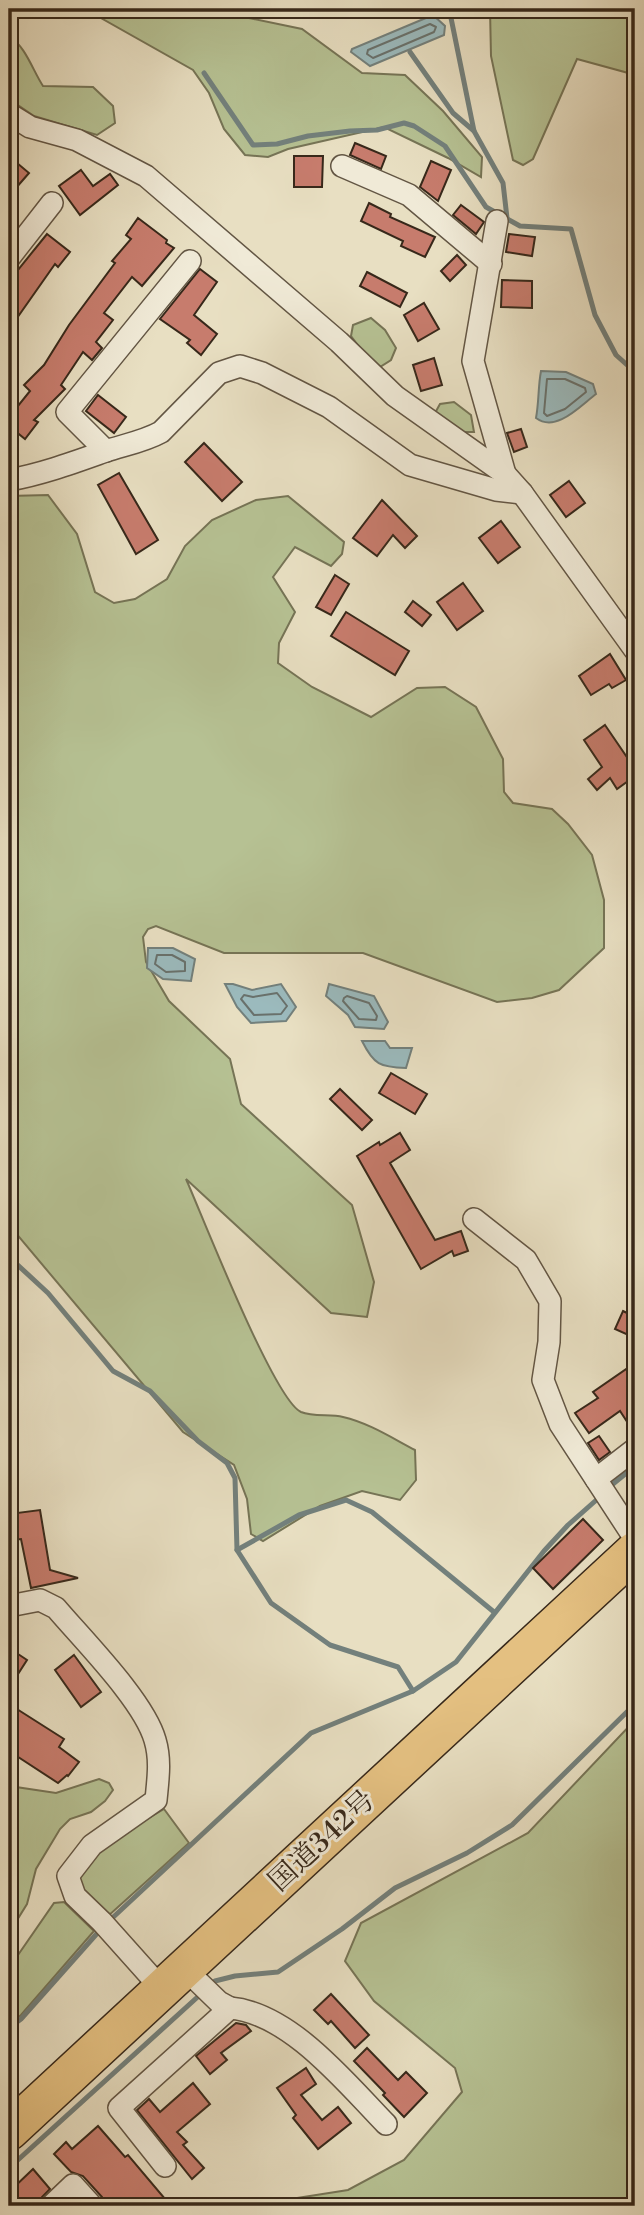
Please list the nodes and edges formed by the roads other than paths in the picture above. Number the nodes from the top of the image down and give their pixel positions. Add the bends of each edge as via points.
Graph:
1 (9, 114) edge
2 (342, 166) dead end
3 (52, 203) dead end
4 (497, 221) dead end
5 (9, 258) edge
6 (190, 261) dead end
7 (491, 264) junction
8 (106, 451) junction
9 (505, 474) junction
10 (9, 480) edge
11 (522, 493) junction
12 (635, 650) edge
13 (474, 1219) dead end
14 (635, 1449) edge
15 (596, 1479) junction
16 (635, 1539) edge
17 (635, 1551) edge
18 (9, 1605) edge
19 (173, 1978) junction
20 (230, 2008) junction
21 (386, 2124) dead end
22 (9, 2131) edge
23 (165, 2166) dead end
24 (51, 2206) edge
25 (93, 2206) edge

1 - 9 street via 30,127 77,140 146,176 395,396
2 - 7 street via 409,195
3 - 5 street
4 - 7 street
6 - 8 street via 67,412
7 - 9 street via 473,361
8 - 10 street
8 - 11 street via 160,432 219,373 240,366 329,407 410,466 496,491
9 - 11 street
11 - 12 street
13 - 15 street via 526,1260 550,1301 543,1380 560,1424
14 - 15 street
15 - 16 street
17 - 19 highway, 国道342号
18 - 19 street via 40,1600 56,1608 138,1706 155,1738 160,1767 156,1800 92,1845 68,1876 75,1896
19 - 20 street
19 - 22 highway, 国道342号
20 - 21 street via 250,2010 293,2034
20 - 23 street via 119,2108
24 - 25 street via 74,2185

